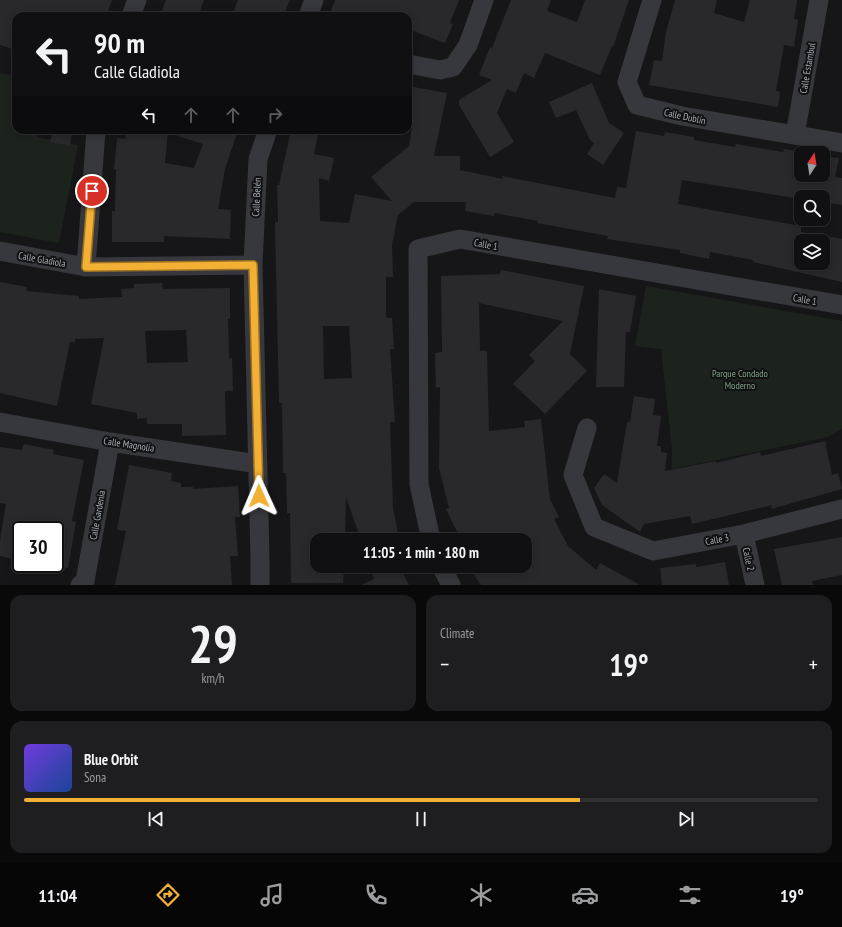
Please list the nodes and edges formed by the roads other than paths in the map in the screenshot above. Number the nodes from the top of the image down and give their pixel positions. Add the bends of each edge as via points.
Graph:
1 (137, 0) edge
2 (314, 0) edge
3 (484, 0) edge
4 (652, 0) edge
5 (819, 0) edge
6 (132, 12) edge
7 (310, 12) edge
8 (412, 65) edge
9 (96, 134) edge
10 (267, 134) edge
11 (795, 135) junction
12 (842, 143) edge
13 (0, 251) edge
14 (253, 265) junction
15 (86, 267) junction
16 (842, 306) edge
17 (0, 422) edge
18 (587, 428) dead end
19 (110, 442) junction
20 (258, 464) junction
21 (842, 509) edge
22 (430, 533) edge
23 (744, 534) junction
24 (445, 573) edge
25 (80, 585) edge
26 (260, 585) edge
27 (451, 585) edge
28 (755, 585) edge

1 - 6 street
2 - 7 street
3 - 8 street via 468,45 453,67 440,70
4 - 11 street, Calle Dublín via 626,82 637,105 682,116
5 - 11 street, Calle Estambul
9 - 15 street
10 - 14 street, Calle Belén via 258,159
11 - 12 street, Calle Dublín
13 - 15 street, Calle Gladiola
14 - 15 street, Calle Gladiola
14 - 20 street, Calle Belén
16 - 22 street, Calle 1 via 460,239 418,249 419,484
17 - 19 street, Calle Magnolia
18 - 23 street, Calle 3 via 573,475 594,527 653,552
19 - 20 street, Calle Magnolia
19 - 25 street, Calle Gardenia via 85,581
20 - 26 street, Calle Belén
21 - 23 street, Calle 3
23 - 28 street, Calle 2
24 - 27 street

